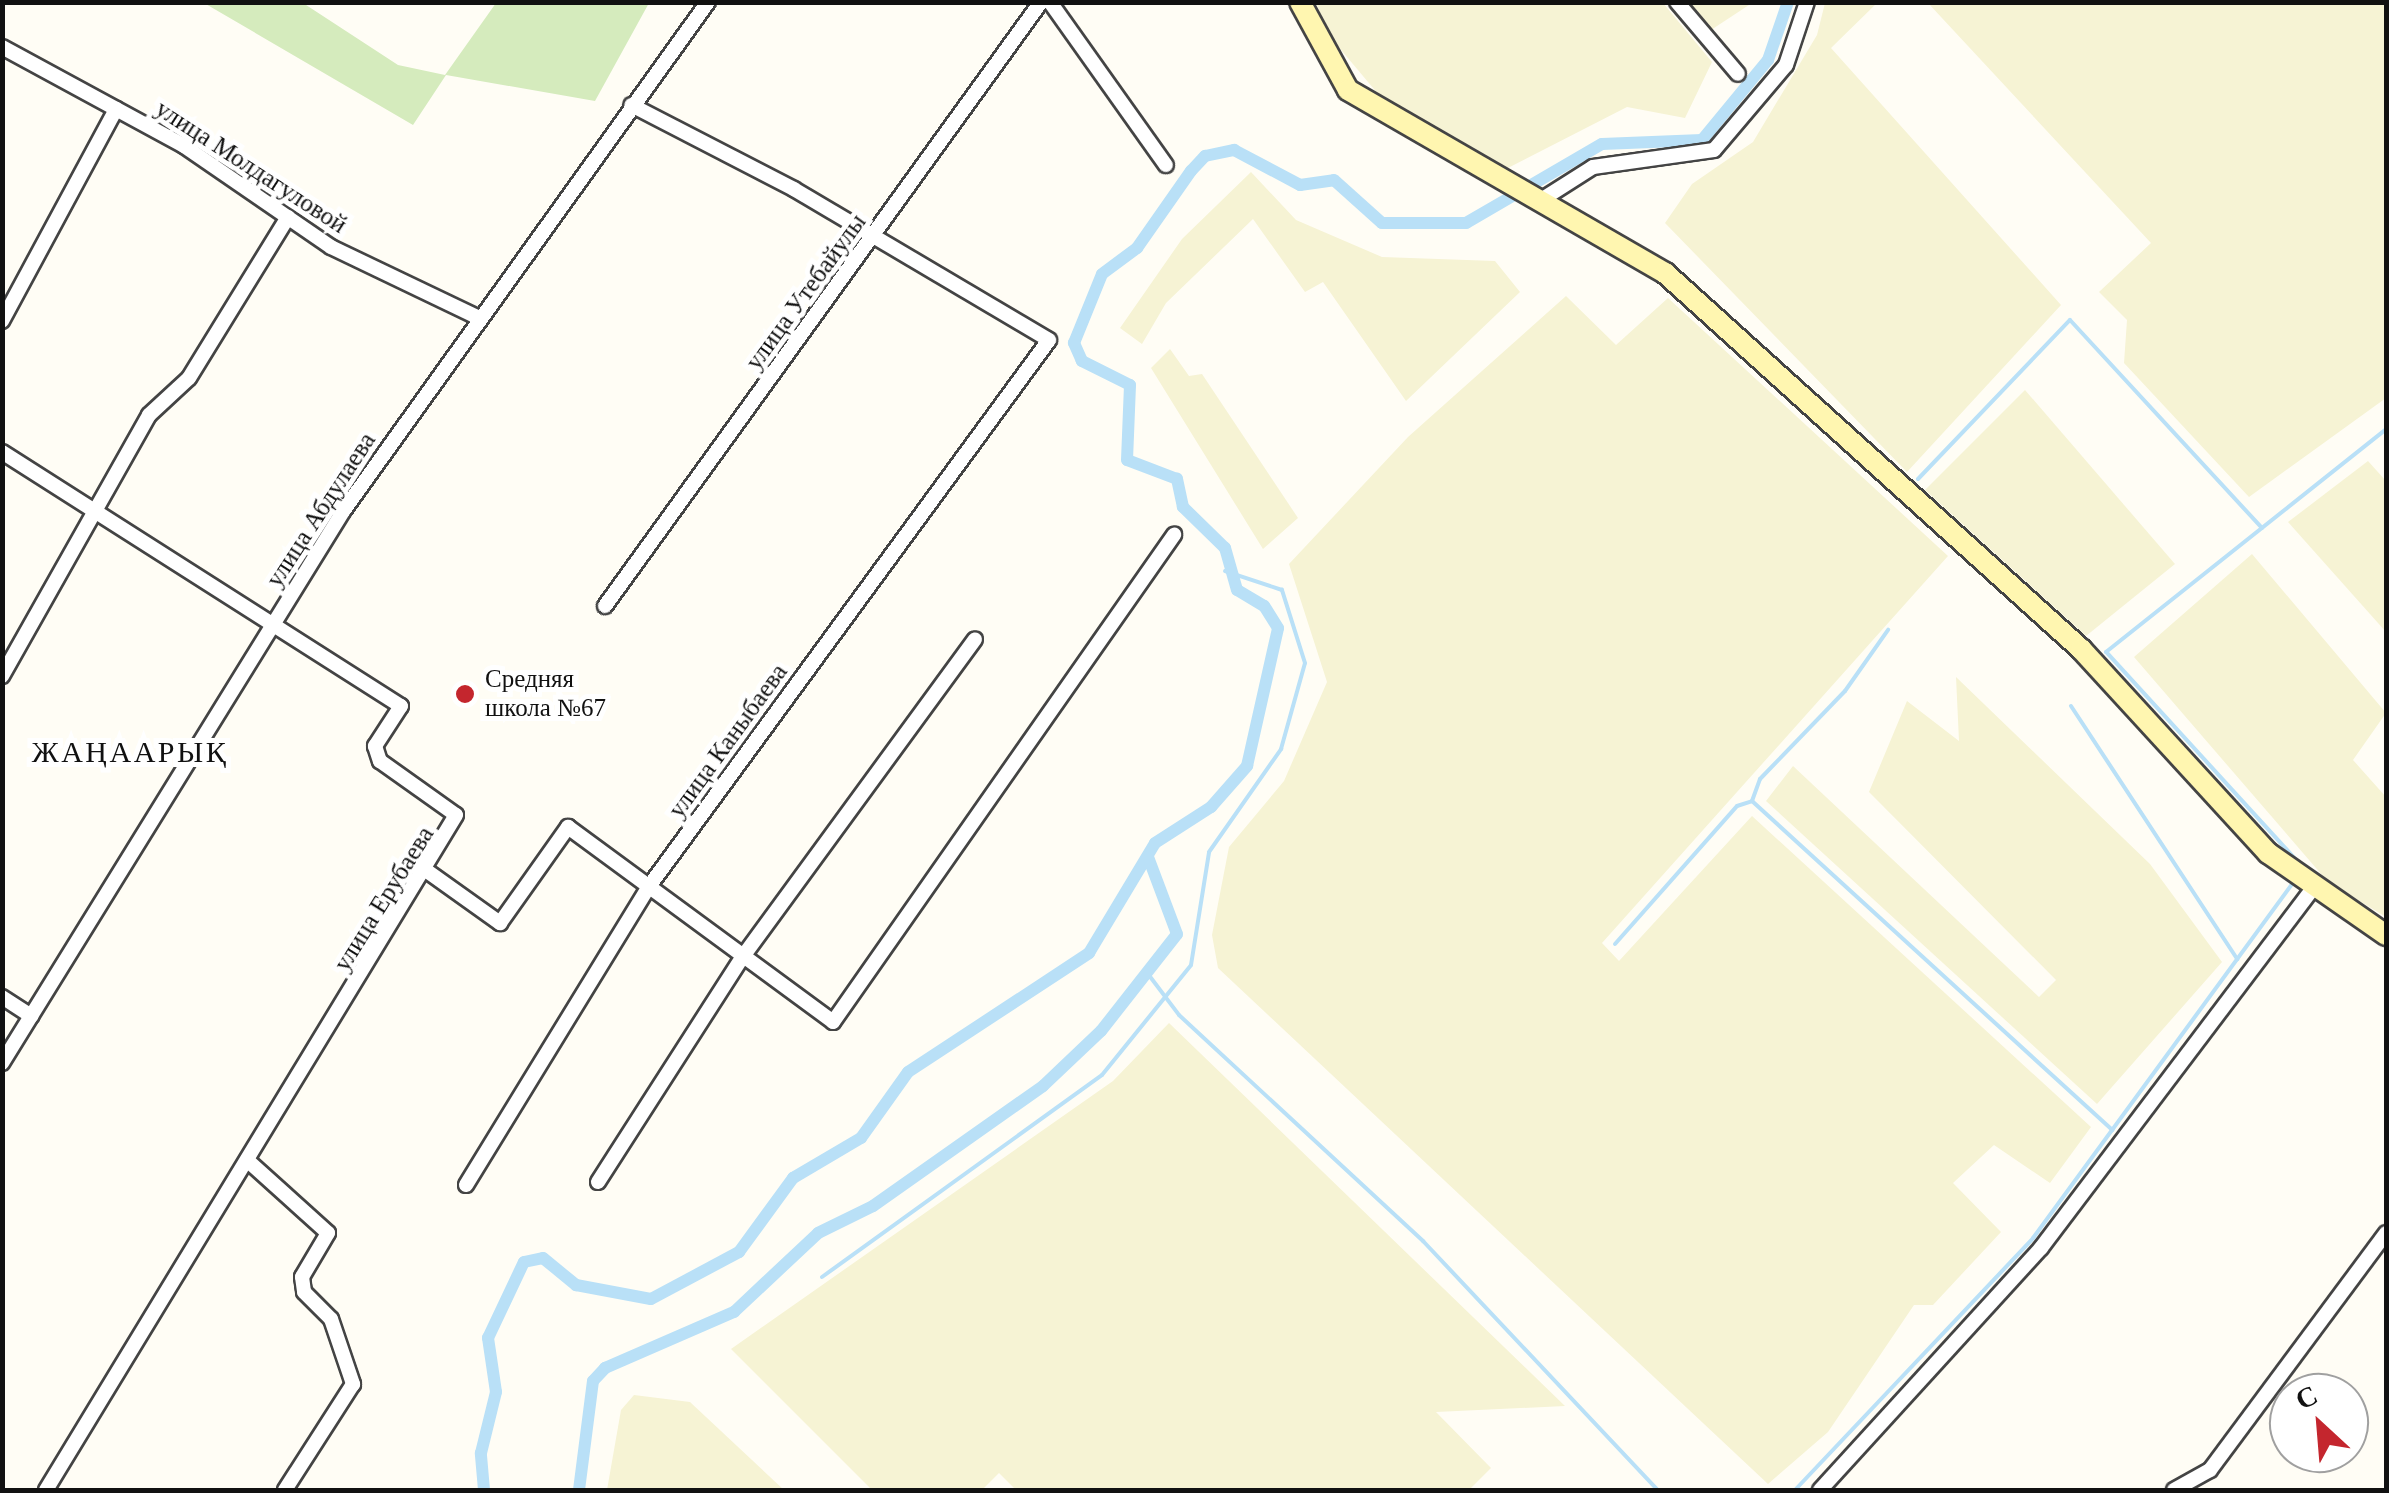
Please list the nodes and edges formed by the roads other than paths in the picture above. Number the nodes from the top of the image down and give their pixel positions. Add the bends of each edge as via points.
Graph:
1 (708, 2) edge
2 (1041, 2) edge
3 (1050, 2) edge
4 (1300, 2) edge
5 (1678, 2) edge
6 (1807, 2) edge
7 (2, 47) edge
8 (1738, 74) dead end
9 (631, 105) junction
10 (116, 109) junction
11 (1166, 165) dead end
12 (1527, 195) junction
13 (288, 218) junction
14 (875, 235) junction
15 (479, 318) junction
16 (2, 321) edge
17 (2, 452) edge
18 (90, 513) junction
19 (1174, 535) dead end
20 (605, 606) dead end
21 (271, 631) junction
22 (975, 639) dead end
23 (2, 676) edge
24 (428, 871) junction
25 (2300, 880) junction
26 (650, 885) junction
27 (2386, 934) edge
28 (744, 955) junction
29 (2, 998) edge
30 (31, 1016) junction
31 (2, 1063) edge
32 (246, 1160) junction
33 (598, 1182) dead end
34 (466, 1184) dead end
35 (2386, 1233) edge
36 (46, 1490) edge
37 (285, 1490) edge
38 (1820, 1490) edge
39 (2174, 1490) edge

1 - 9 street, улица Абдулаева
2 - 14 street, улица Утебайулы
3 - 11 street
4 - 12 main road via 1332,70 1369,108
5 - 8 street
6 - 12 street via 1786,65 1714,150 1593,166
7 - 10 street, улица Молдагуловой
9 - 14 street
9 - 15 street, улица Абдулаева
10 - 13 street, улица Молдагуловой
10 - 16 street
12 - 25 main road via 1665,273 1708,309 2080,649
13 - 15 street, улица Молдагуловой
13 - 18 street
14 - 20 street, улица Утебайулы
14 - 26 street, улица Каныбаева via 1049,340
15 - 21 street, улица Абдулаева
17 - 18 street, улица Ерубаева
18 - 21 street, улица Ерубаева
18 - 23 street
19 - 28 street via 833,1022
21 - 24 street, улица Ерубаева via 401,706 374,746 380,760 456,814
21 - 30 street, улица Абдулаева
22 - 28 street
24 - 26 street via 500,923 568,826
24 - 32 street, улица Ерубаева
25 - 27 main road
25 - 38 street via 2041,1248
26 - 28 street
26 - 34 street, улица Каныбаева
28 - 33 street
29 - 30 street
30 - 31 street, улица Абдулаева
32 - 36 street, улица Ерубаева
32 - 37 street via 328,1234 302,1277 304,1292 331,1319 353,1384
35 - 39 street via 2210,1470

